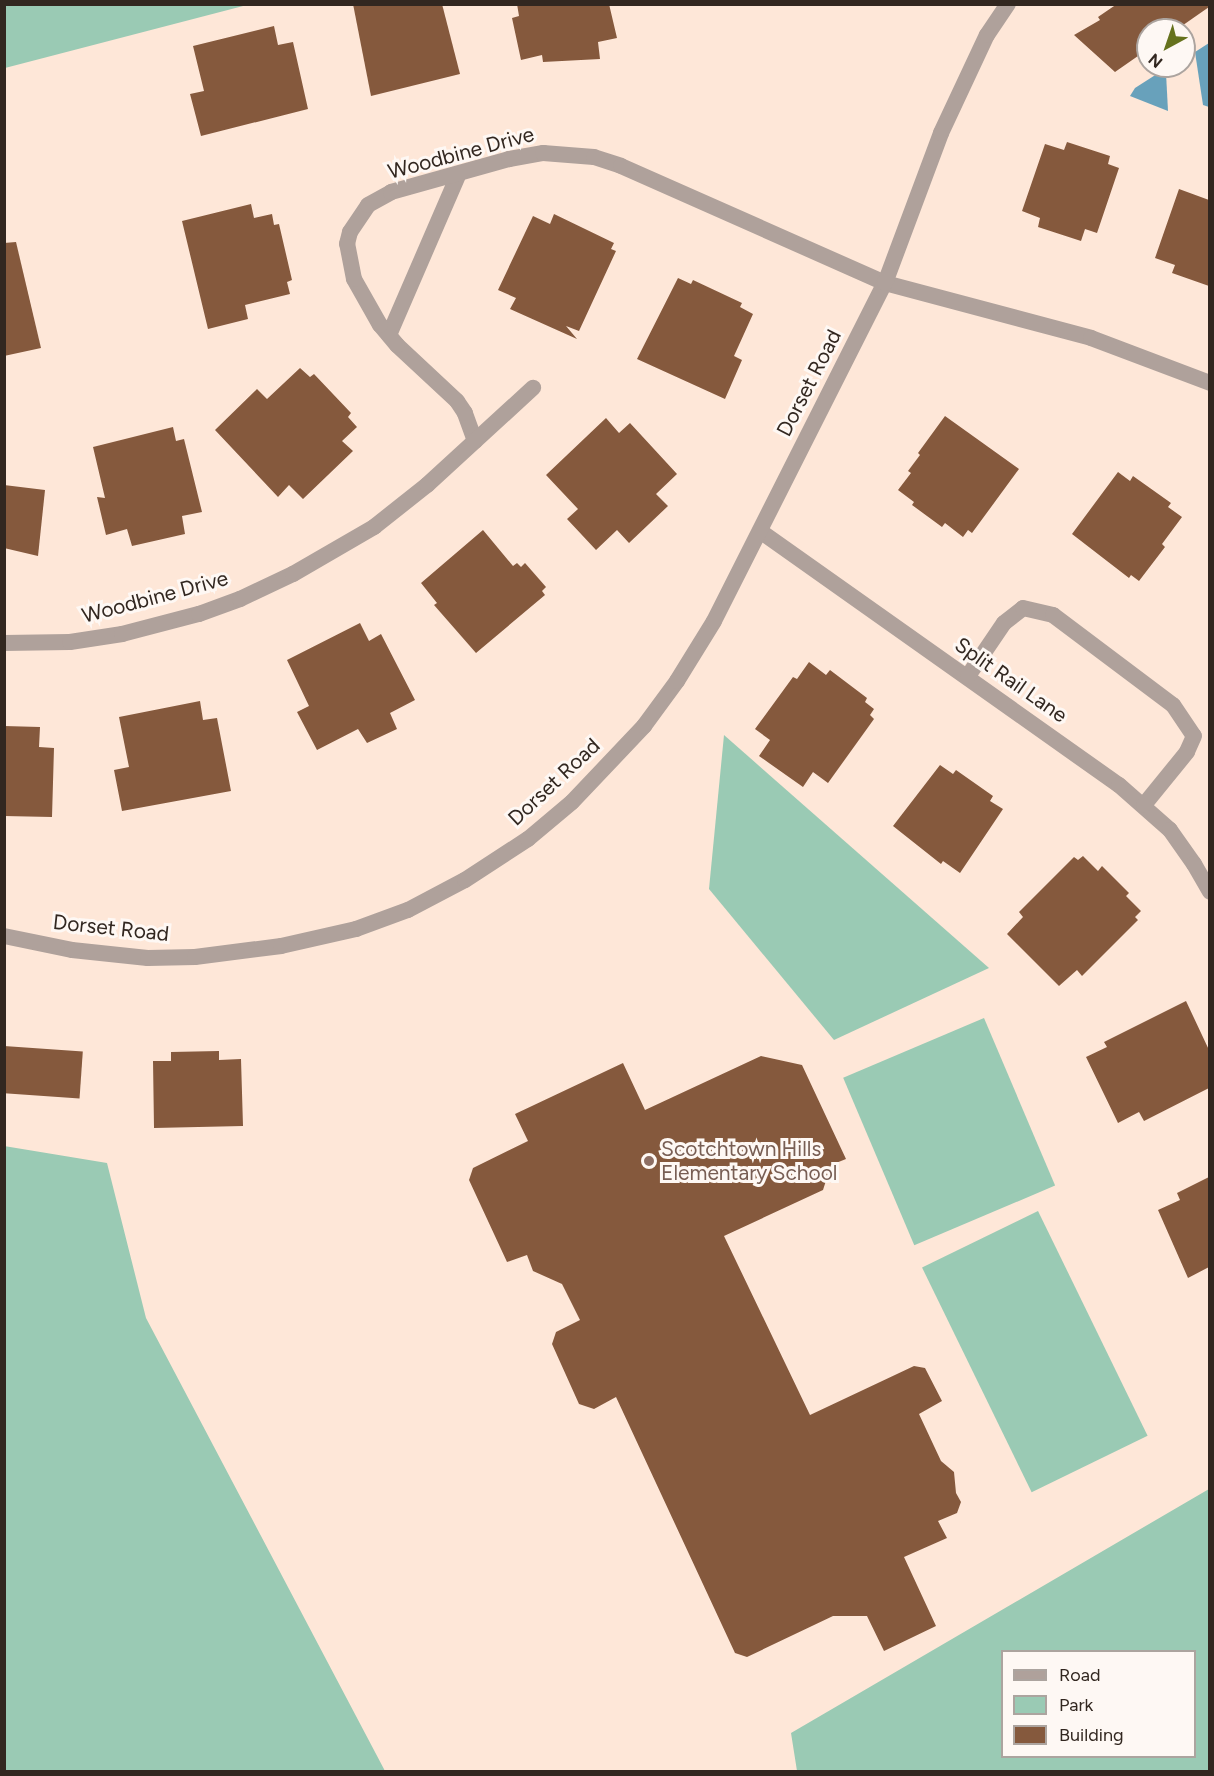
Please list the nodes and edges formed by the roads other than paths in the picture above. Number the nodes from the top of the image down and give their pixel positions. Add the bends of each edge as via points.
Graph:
1 (1008, 4) edge
2 (459, 173) junction
3 (885, 283) junction
4 (389, 335) junction
5 (1209, 383) edge
6 (533, 388) dead end
7 (475, 441) junction
8 (760, 531) junction
9 (4, 643) edge
10 (968, 676) junction
11 (1144, 805) junction
12 (1209, 892) edge
13 (4, 936) edge

1 - 3 street, Dorset Road via 987,35 941,133
2 - 3 street, Woodbine Drive via 543,153 594,158 621,166
2 - 4 street
2 - 4 street, Woodbine Drive via 391,192 368,205 350,232 347,244 354,279
3 - 5 street via 1091,338
3 - 8 street, Dorset Road
4 - 7 street, Woodbine Drive via 457,401
6 - 7 street
7 - 9 street, Woodbine Drive via 374,526 318,562 240,599 199,614 122,633 70,642
8 - 10 street, Split Rail Lane
8 - 13 street, Dorset Road via 714,621 644,726 572,802 528,839 465,880 408,910 357,929 281,946 195,957 101,954
10 - 11 street, Split Rail Lane
10 - 11 street via 1004,623 1023,608 1053,615 1173,705 1194,736 1187,752
11 - 12 street, Split Rail Lane via 1180,843

